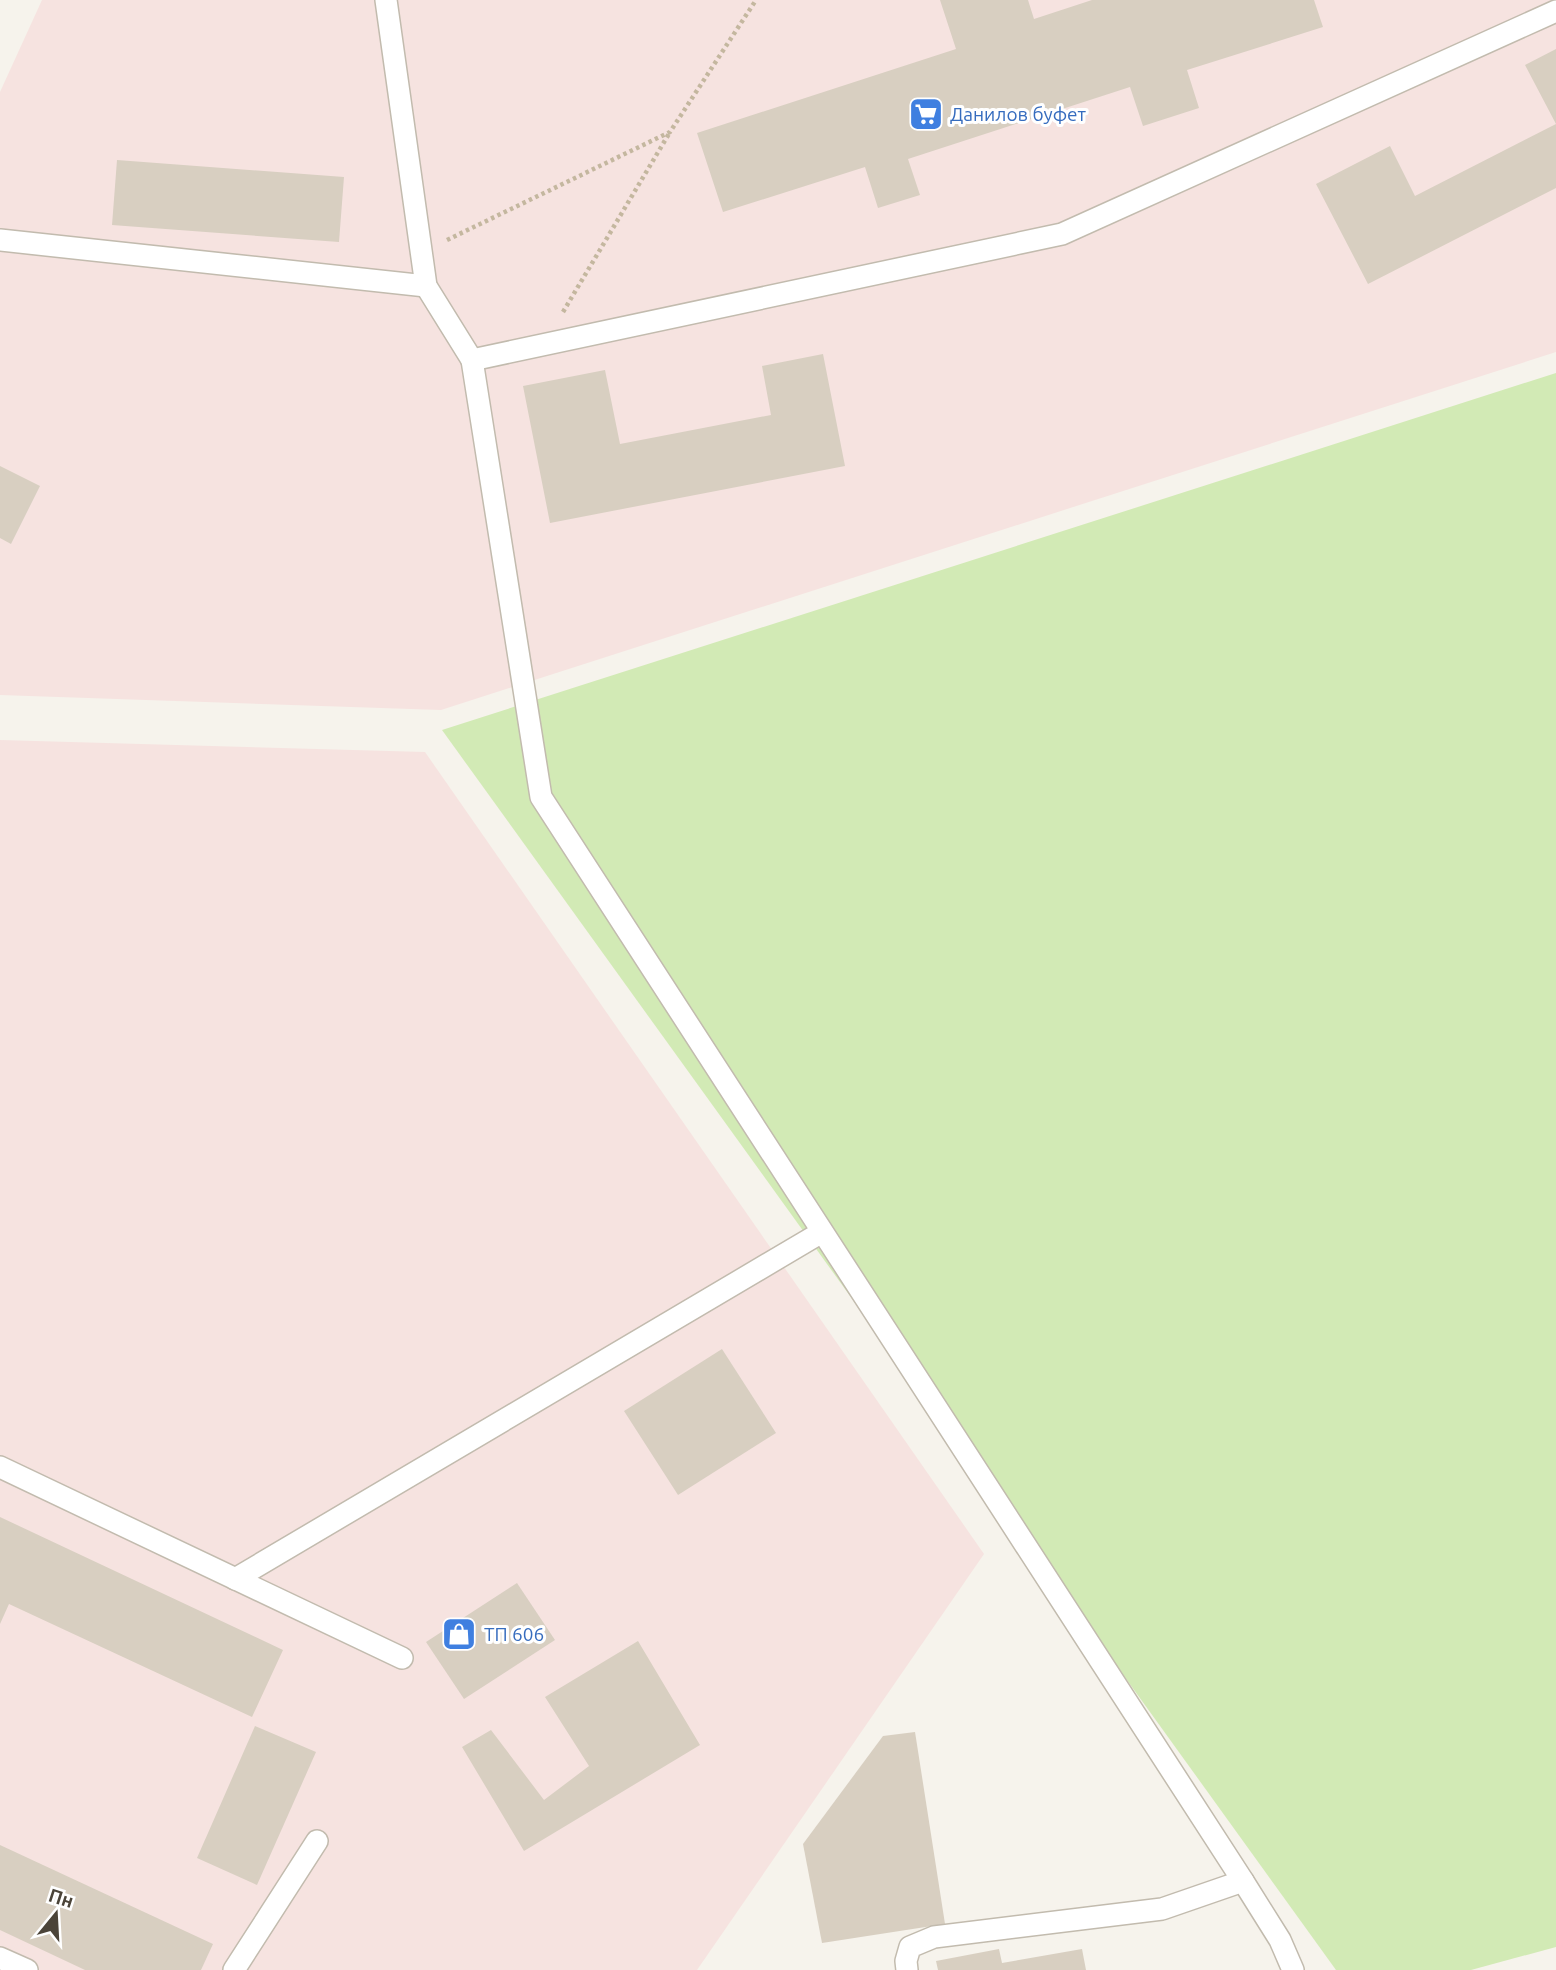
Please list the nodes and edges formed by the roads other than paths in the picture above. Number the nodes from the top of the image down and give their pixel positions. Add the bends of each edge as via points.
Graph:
1 (386, 0) edge
2 (1556, 11) edge
3 (0, 240) edge
4 (426, 286) junction
5 (472, 360) junction
6 (822, 1232) junction
7 (0, 1467) edge
8 (235, 1579) junction
9 (402, 1658) dead end
10 (317, 1841) dead end
11 (1243, 1881) junction
12 (0, 1958) edge
13 (27, 1970) edge
14 (234, 1970) edge
15 (907, 1970) edge
16 (1293, 1970) edge

1 - 4 lane
2 - 5 lane via 1062,234
3 - 4 lane
4 - 5 lane
5 - 6 lane via 541,797
6 - 8 lane
6 - 11 lane
7 - 8 lane
8 - 9 lane
10 - 14 lane
11 - 15 lane via 1162,1909 934,1937 910,1947
11 - 16 lane
12 - 13 lane

